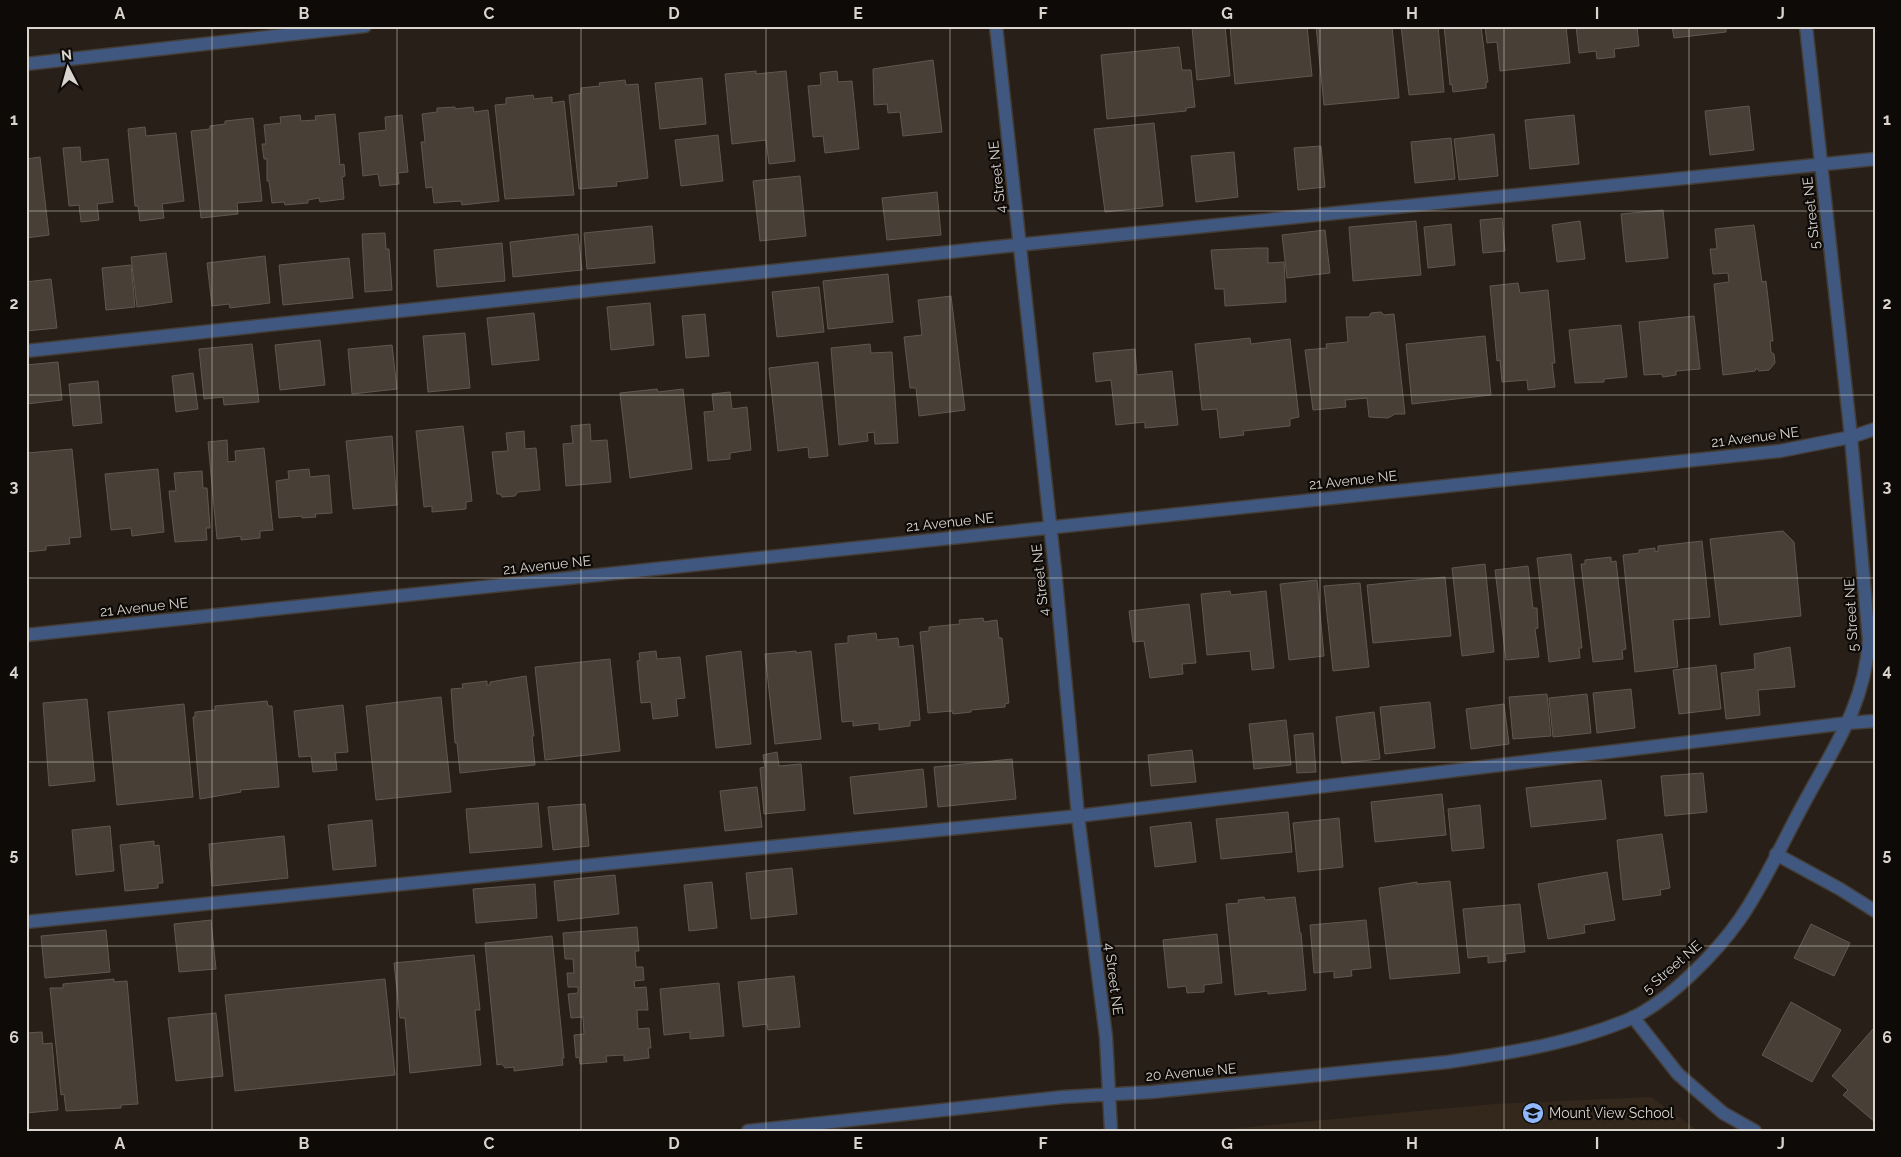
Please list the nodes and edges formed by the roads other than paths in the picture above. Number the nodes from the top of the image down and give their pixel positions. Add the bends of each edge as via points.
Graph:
1 (365, 26) edge
2 (996, 26) edge
3 (1806, 26) edge
4 (26, 64) edge
5 (1875, 159) edge
6 (1821, 164) junction
7 (1020, 245) junction
8 (26, 351) edge
9 (1875, 429) edge
10 (1851, 437) junction
11 (1050, 527) junction
12 (26, 635) edge
13 (1875, 721) edge
14 (1848, 723) junction
15 (1078, 816) junction
16 (1776, 854) junction
17 (1875, 912) edge
18 (26, 922) edge
19 (1633, 1017) junction
20 (1109, 1094) junction
21 (748, 1131) edge
22 (1111, 1131) edge
23 (1756, 1131) edge

1 - 4 street
2 - 7 street, 4 Street NE
3 - 6 street, 5 Street NE
5 - 6 street
6 - 7 street
6 - 10 street, 5 Street NE
7 - 8 street
7 - 11 street, 4 Street NE
9 - 10 street, 21 Avenue NE
10 - 11 street, 21 Avenue NE via 1780,451
10 - 14 street, 5 Street NE via 1870,640 1862,689
11 - 12 street, 21 Avenue NE
11 - 15 street, 4 Street NE
13 - 14 street
14 - 15 street
14 - 16 street, 5 Street NE
15 - 18 street
15 - 20 street, 4 Street NE via 1106,1037
16 - 17 street
16 - 19 street, 5 Street NE via 1755,895 1718,947 1675,988
19 - 20 street, 20 Avenue NE via 1559,1041 1448,1062
19 - 23 street via 1678,1074 1723,1112
20 - 21 street, 20 Avenue NE
20 - 22 street, 4 Street NE

